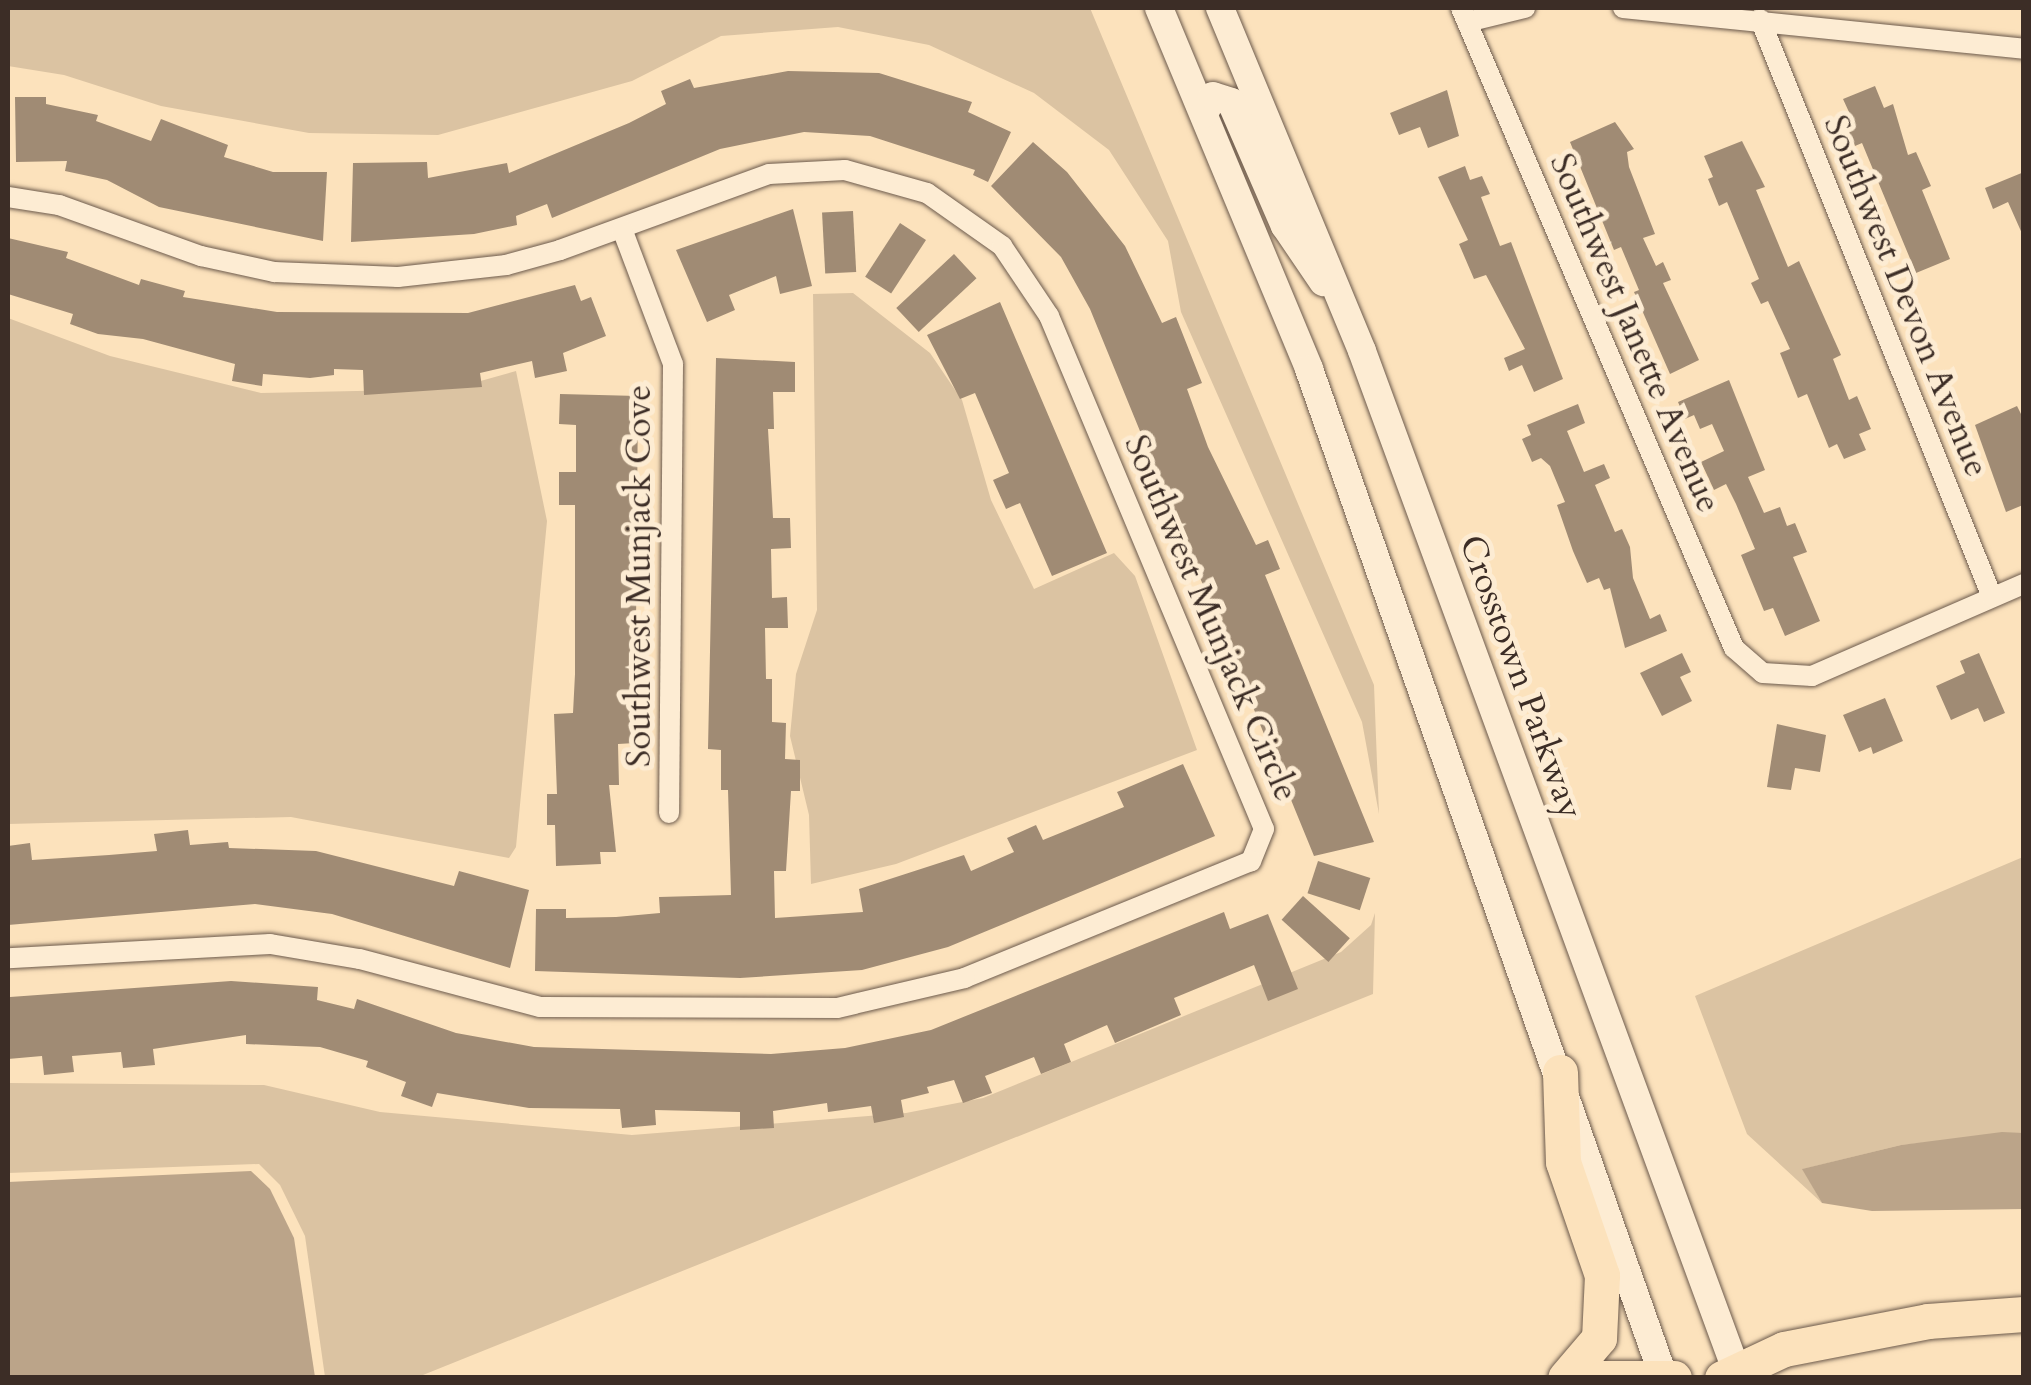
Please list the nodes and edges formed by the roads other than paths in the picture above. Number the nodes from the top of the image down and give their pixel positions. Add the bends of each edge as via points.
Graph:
1 (1160, 8) edge
2 (1220, 8) edge
3 (1525, 8) edge
4 (1623, 8) edge
5 (1464, 14) edge
6 (1760, 18) junction
7 (2024, 49) edge
8 (1204, 114) junction
9 (8, 197) edge
10 (622, 229) junction
11 (1344, 306) junction
12 (2024, 584) edge
13 (1992, 597) junction
14 (669, 814) dead end
15 (8, 958) edge
16 (1560, 1072) junction
17 (2024, 1314) edge
18 (1732, 1374) edge
19 (1667, 1376) edge
20 (1565, 1378) edge
21 (1603, 1378) edge

1 - 8 main road
2 - 11 main road, Crosstown Parkway
3 - 5 street
4 - 6 street
5 - 13 street, Southwest Janette Avenue via 1734,648 1763,672 1812,676
6 - 7 street
6 - 13 street, Southwest Devon Avenue
8 - 11 main road via 1214,96 1231,102 1285,226
8 - 16 main road via 1309,369
9 - 10 street, Southwest Munjack Circle via 58,204 201,256 334,276 398,278 506,265
10 - 14 street, Southwest Munjack Cove via 673,364
10 - 15 street, Southwest Munjack Circle via 769,174 844,170 927,193 1002,246 1049,316 1246,780 1264,829 1258,854 965,978 837,1008 540,1007 359,959 270,944
11 - 18 main road, Crosstown Parkway
12 - 13 street
16 - 19 main road
16 - 20 highway via 1563,1162 1602,1276 1599,1338
17 - 18 highway via 1928,1321 1784,1349
19 - 21 highway

